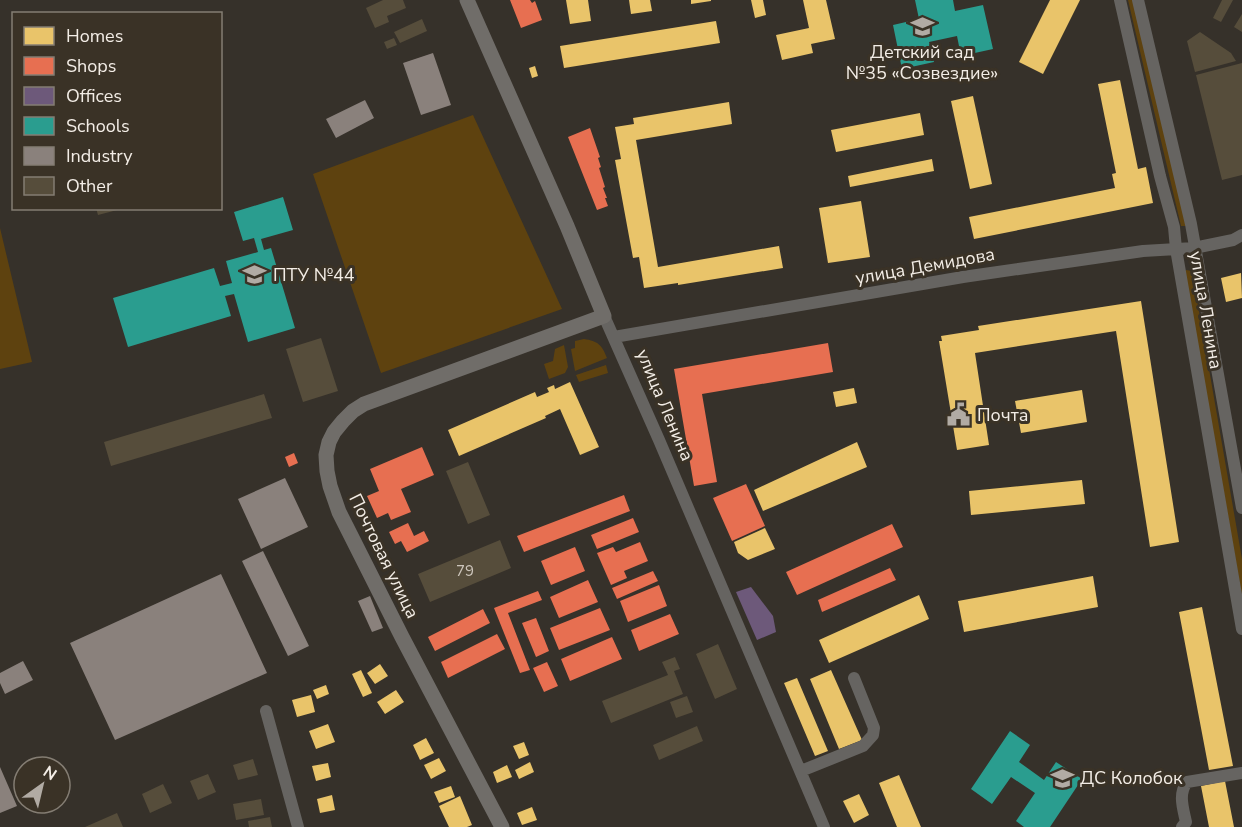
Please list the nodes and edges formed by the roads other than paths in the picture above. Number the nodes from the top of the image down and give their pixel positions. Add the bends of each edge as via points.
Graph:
1 (467, 0) edge
2 (1120, 0) edge
3 (1138, 0) edge
4 (1242, 235) edge
5 (1194, 248) junction
6 (1176, 249) junction
7 (604, 316) junction
8 (614, 337) junction
9 (1242, 508) edge
10 (1242, 629) edge
11 (854, 678) dead end
12 (266, 711) dead end
13 (801, 771) junction
14 (1242, 773) edge
15 (1185, 825) edge
16 (297, 827) edge
17 (502, 827) edge
18 (824, 827) edge

1 - 7 main road, улица Ленина
2 - 6 street, улица Ленина
3 - 5 street, улица Ленина
4 - 5 street, улица Демидова
5 - 6 street, улица Демидова
5 - 9 street, улица Ленина
6 - 8 street, улица Демидова via 963,277
6 - 10 street, улица Ленина
7 - 8 street, улица Ленина
7 - 17 main road, Почтовая улица via 364,404 334,432 326,455 339,512
8 - 13 street, улица Ленина
11 - 13 street via 874,728 873,735 863,746
12 - 16 street
13 - 18 street, улица Ленина
14 - 15 street via 1187,782 1181,796

